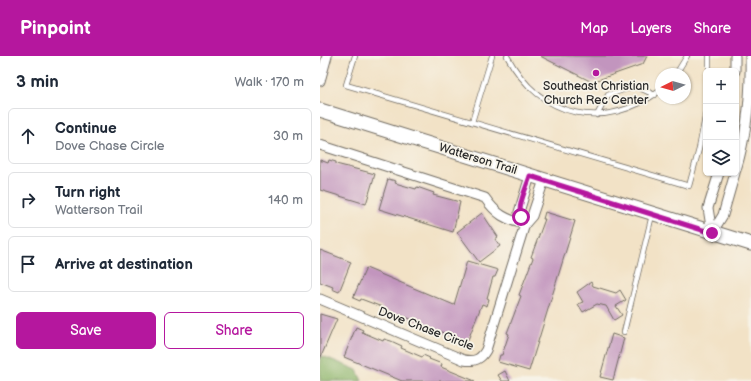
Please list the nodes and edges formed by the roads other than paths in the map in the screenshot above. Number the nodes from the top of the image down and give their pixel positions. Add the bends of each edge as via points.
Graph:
1 (327, 56) edge
2 (355, 56) edge
3 (492, 56) edge
4 (507, 56) edge
5 (686, 56) edge
6 (709, 56) edge
7 (735, 56) edge
8 (750, 56) edge
9 (679, 68) edge
10 (709, 68) edge
11 (735, 68) edge
12 (320, 81) edge
13 (655, 95) joint
14 (320, 110) edge
15 (597, 115) junction
16 (472, 122) junction
17 (703, 125) edge
18 (320, 145) edge
19 (739, 157) edge
20 (530, 176) junction
21 (718, 176) edge
22 (734, 176) edge
23 (544, 180) junction
24 (653, 214) junction
25 (525, 224) junction
26 (712, 233) junction
27 (751, 244) edge
28 (320, 299) edge
29 (624, 332) dead end

1 - 12 street
2 - 16 lane via 346,85
3 - 16 lane
4 - 15 lane via 531,90 548,102 574,113
5 - 9 lane
6 - 10 lane
7 - 11 street
8 - 19 street via 749,102
13 - 15 lane via 630,108
13 - 15 lane via 635,86 608,95
14 - 20 main road, Watterson Trail
16 - 17 lane via 689,186
18 - 25 street via 485,198 502,218
20 - 23 main road, Watterson Trail
20 - 25 street, Dove Chase Circle via 519,212
21 - 26 street via 708,208
22 - 26 street via 723,215
23 - 24 main road, Watterson Trail
23 - 25 street, Dove Chase Circle via 532,216
24 - 26 main road, Watterson Trail
24 - 29 lane
25 - 28 street, Dove Chase Circle via 486,350 477,360 464,360
26 - 27 main road, Watterson Trail

